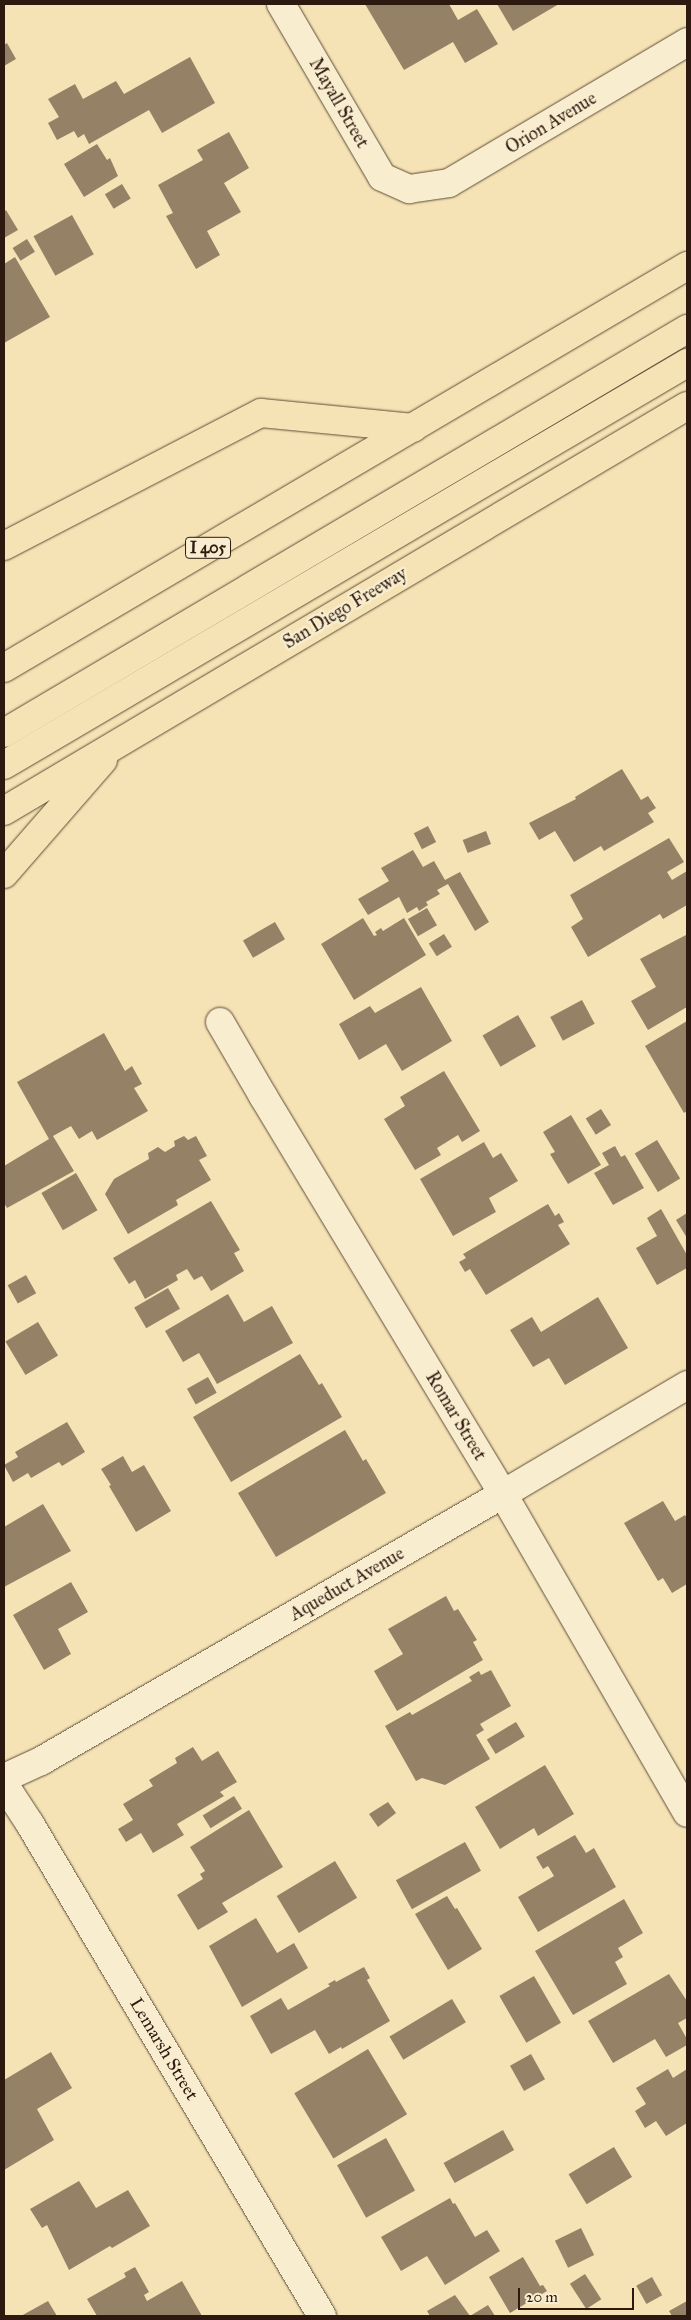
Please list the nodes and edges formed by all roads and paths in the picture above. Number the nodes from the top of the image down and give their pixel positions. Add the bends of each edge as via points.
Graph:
1 (281, 4) edge
2 (687, 42) edge
3 (409, 190) joint
4 (687, 266) edge
5 (687, 330) edge
6 (687, 363) edge
7 (687, 406) edge
8 (413, 428) junction
9 (4, 546) edge
10 (4, 668) edge
11 (4, 734) edge
12 (119, 742) junction
13 (4, 765) edge
14 (4, 811) edge
15 (4, 874) edge
16 (220, 1022) dead end
17 (687, 1385) edge
18 (503, 1494) junction
19 (4, 1778) edge
20 (4, 1784) edge
21 (687, 1813) edge
22 (322, 2316) edge

1 - 3 street, Mayall Street via 382,177
2 - 3 street, Orion Avenue via 449,183
4 - 8 highway, I 405
5 - 11 highway
6 - 13 highway
7 - 12 highway, San Diego Freeway
8 - 9 highway via 260,413
8 - 10 highway, I 405
12 - 14 highway, San Diego Freeway
12 - 15 highway
16 - 18 street, Romar Street
17 - 18 street, Aqueduct Avenue
18 - 19 street, Aqueduct Avenue via 41,1761
18 - 21 street, Romar Street
20 - 22 street, Lemarsh Street

